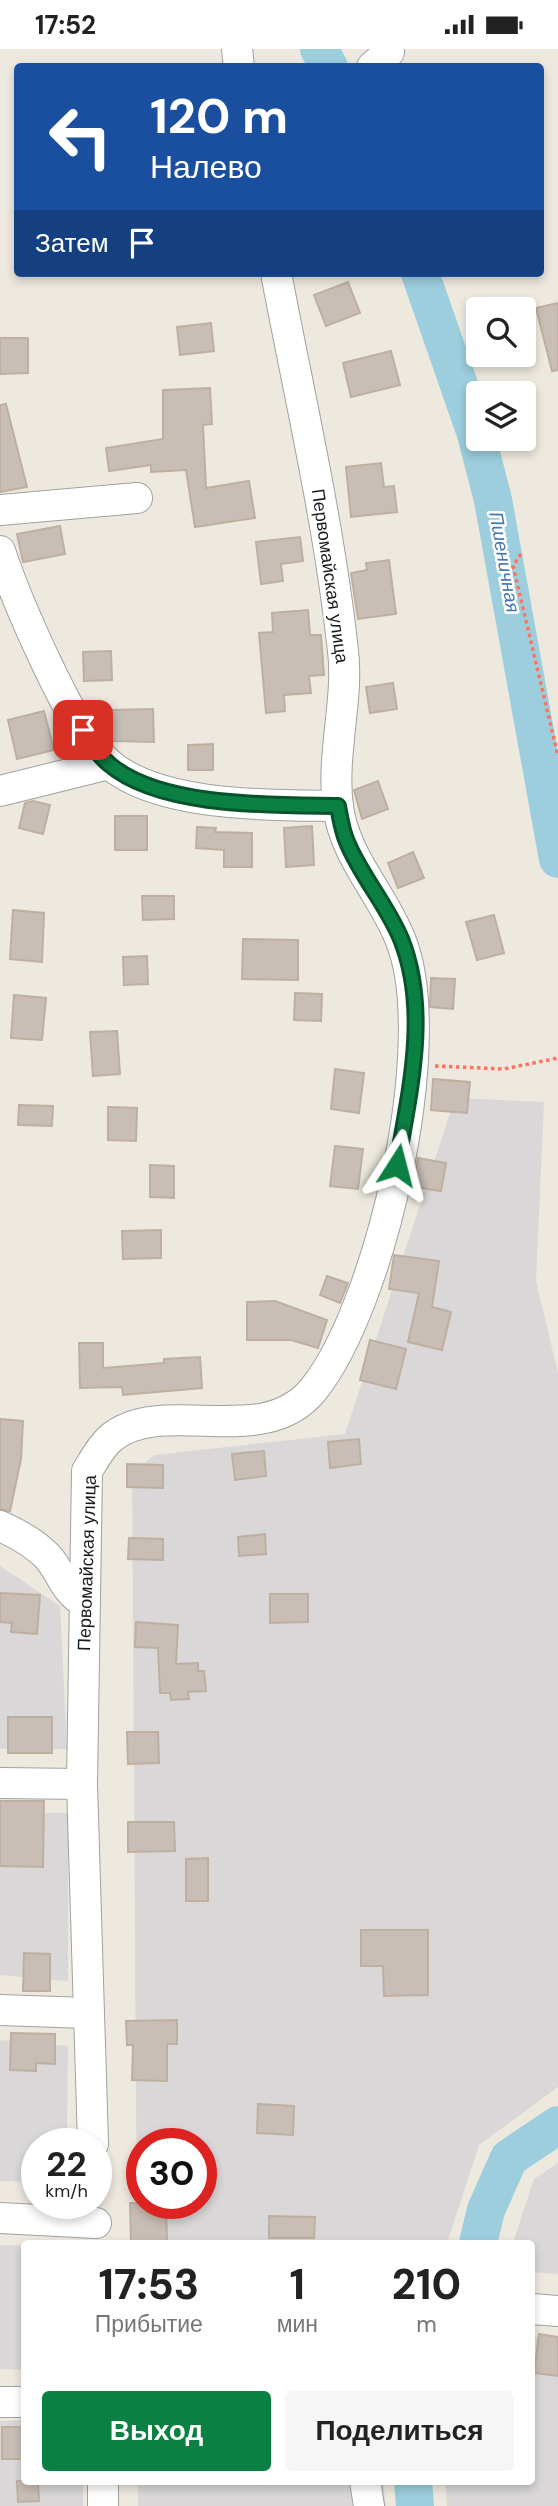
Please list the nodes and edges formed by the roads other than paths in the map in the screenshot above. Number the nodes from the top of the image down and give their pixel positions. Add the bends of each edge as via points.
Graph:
1 (277, 277) edge
2 (137, 498) dead end
3 (0, 510) edge
4 (0, 551) edge
5 (109, 764) junction
6 (0, 791) edge
7 (338, 806) junction
8 (0, 1525) edge
9 (84, 1602) junction
10 (0, 1783) edge
11 (82, 1784) junction
12 (0, 2010) edge
13 (87, 2013) junction
14 (92, 2128) edge
15 (0, 2218) edge
16 (96, 2223) edge
17 (535, 2309) edge
18 (558, 2311) edge
19 (0, 2402) edge
20 (21, 2402) edge
21 (103, 2485) edge
22 (366, 2485) edge
23 (103, 2506) edge
24 (369, 2506) edge

1 - 7 street, Первомайская улица via 325,519 344,656
2 - 3 street
4 - 5 street via 57,681 89,739
5 - 6 street
5 - 7 street via 155,787 228,803
7 - 9 street, Первомайская улица via 346,841 401,940 415,1006 414,1065 375,1260 330,1363 312,1391 294,1407 264,1419 142,1424 110,1439 87,1471
8 - 9 street via 47,1556 64,1585
9 - 11 street, Первомайская улица
10 - 11 street
11 - 13 street, Первомайская улица
12 - 13 street
13 - 14 street, Первомайская улица
15 - 16 street
17 - 18 street
19 - 20 street
21 - 23 street
22 - 24 street

